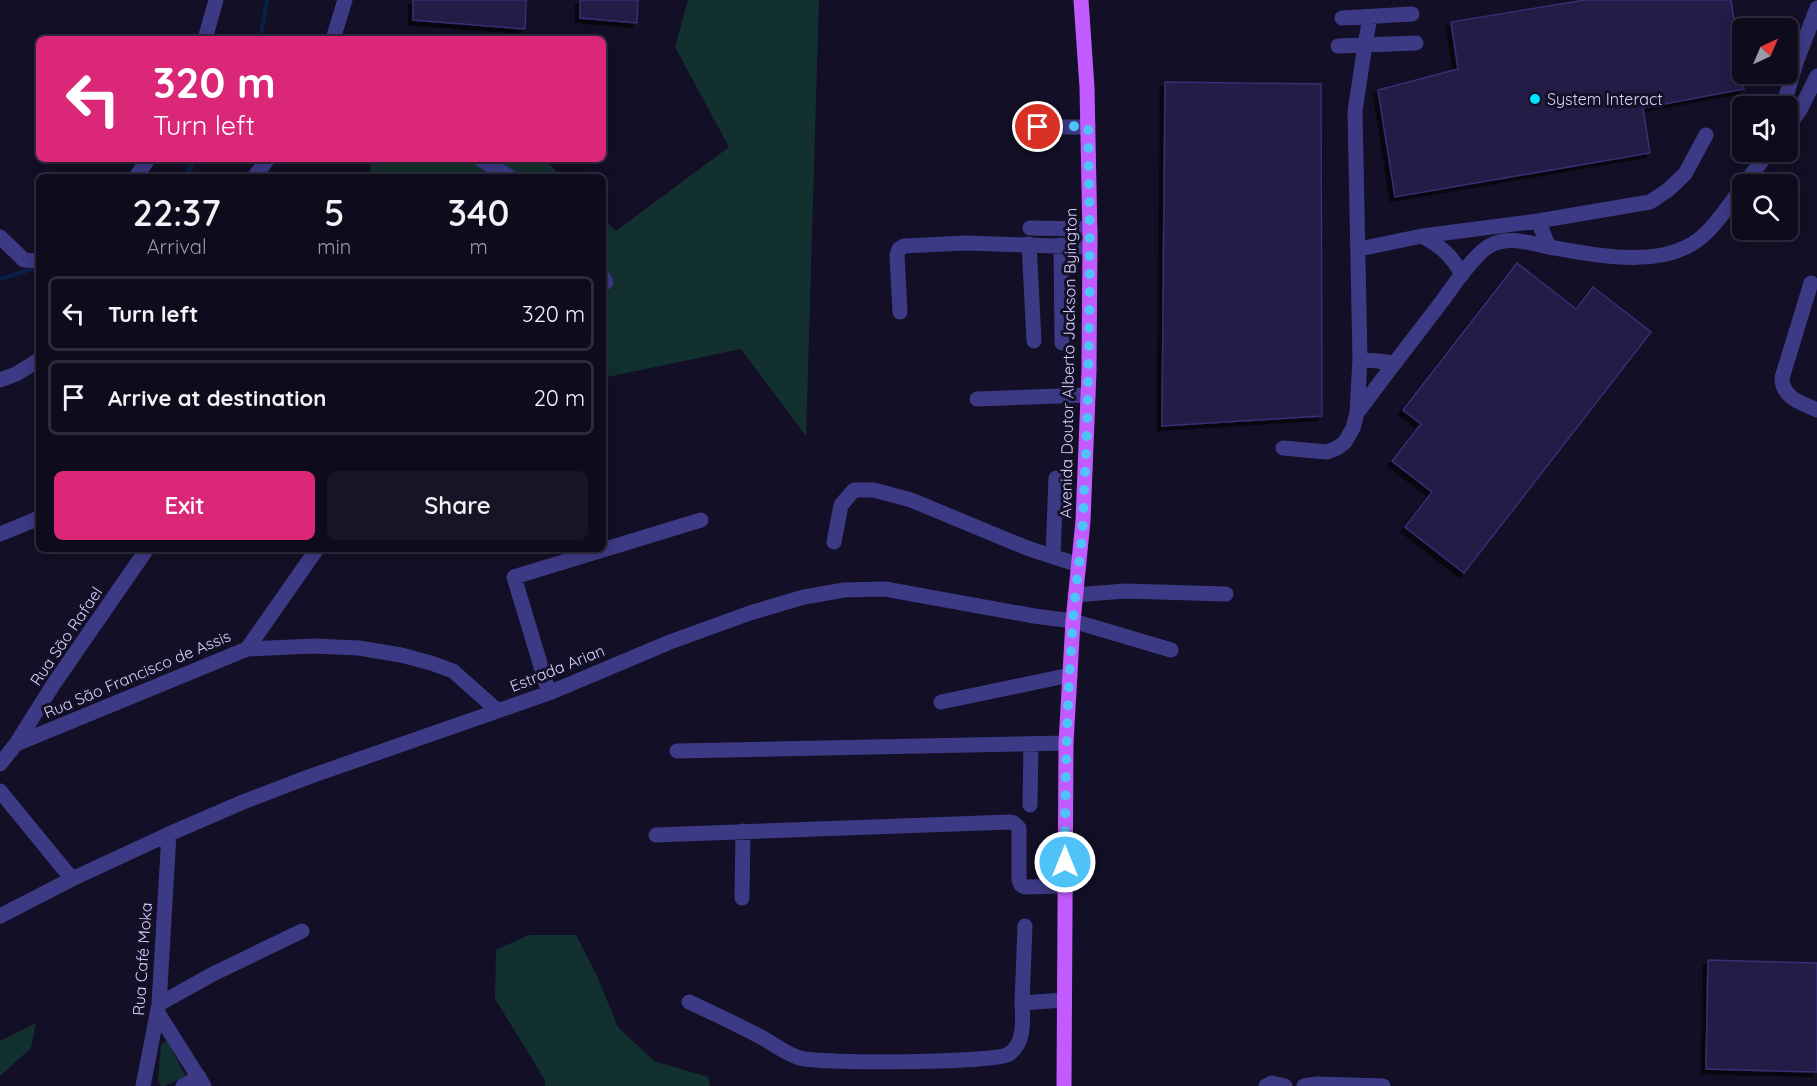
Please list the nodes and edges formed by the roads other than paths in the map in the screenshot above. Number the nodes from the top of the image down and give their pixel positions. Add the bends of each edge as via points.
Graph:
1 (216, 0) edge
2 (345, 0) edge
3 (1082, 0) edge
4 (1817, 10) edge
5 (1412, 14) dead end
6 (1370, 17) junction
7 (1342, 18) dead end
8 (207, 36) edge
9 (334, 36) edge
10 (1416, 43) dead end
11 (1365, 45) junction
12 (1338, 46) dead end
13 (1817, 76) edge
14 (1786, 96) edge
15 (1798, 113) edge
16 (1088, 126) junction
17 (1038, 127) dead end
18 (1706, 135) dead end
19 (266, 162) edge
20 (485, 162) edge
21 (1761, 162) edge
22 (256, 174) edge
23 (505, 174) edge
24 (1752, 174) edge
25 (1732, 200) edge
26 (1538, 222) junction
27 (1030, 228) dead end
28 (1090, 230) junction
29 (1422, 236) junction
30 (0, 237) edge
31 (1029, 244) junction
32 (1061, 245) junction
33 (1090, 247) junction
34 (1549, 247) junction
35 (1359, 249) junction
36 (31, 260) edge
37 (1462, 275) junction
38 (1811, 283) dead end
39 (900, 312) dead end
40 (1034, 341) dead end
41 (1062, 344) dead end
42 (1360, 359) junction
43 (36, 362) edge
44 (1395, 363) junction
45 (0, 380) edge
46 (1088, 395) junction
47 (976, 399) dead end
48 (1817, 410) edge
49 (1357, 413) junction
50 (1283, 448) dead end
51 (1056, 478) dead end
52 (36, 519) edge
53 (701, 520) dead end
54 (0, 534) edge
55 (834, 542) dead end
56 (606, 549) edge
57 (145, 552) edge
58 (315, 552) edge
59 (596, 552) edge
60 (1053, 557) junction
61 (1079, 565) junction
62 (1076, 594) junction
63 (1226, 594) dead end
64 (1073, 621) junction
65 (247, 648) junction
66 (1171, 650) dead end
67 (1070, 675) junction
68 (549, 693) junction
69 (941, 702) dead end
70 (498, 711) junction
71 (1066, 743) junction
72 (16, 744) junction
73 (1030, 744) junction
74 (677, 751) dead end
75 (0, 764) edge
76 (0, 791) edge
77 (1030, 806) dead end
78 (743, 831) junction
79 (169, 834) junction
80 (656, 835) dead end
81 (72, 879) junction
82 (1065, 886) junction
83 (742, 898) dead end
84 (0, 916) edge
85 (1025, 926) dead end
86 (302, 931) dead end
87 (1064, 1000) junction
88 (689, 1002) dead end
89 (1022, 1003) junction
90 (158, 1008) junction
91 (202, 1082) edge
92 (143, 1086) edge
93 (183, 1086) edge
94 (1064, 1086) edge
95 (1266, 1086) edge
96 (1285, 1086) edge
97 (1304, 1086) edge
98 (1383, 1086) edge

1 - 8 street
2 - 9 street
3 - 16 main road, Avenida Doutor Alberto Jackson Byington
4 - 14 street
5 - 6 street
6 - 7 street
6 - 11 street
10 - 11 street
11 - 12 street
11 - 35 street via 1355,111
13 - 15 street
16 - 17 street
16 - 28 main road, Avenida Doutor Alberto Jackson Byington
18 - 26 street via 1685,174 1650,202
19 - 22 street
20 - 23 street
21 - 24 street
25 - 34 street via 1705,235 1678,251 1649,257 1599,256
26 - 29 street
26 - 34 street
27 - 28 street
28 - 33 main road, Avenida Doutor Alberto Jackson Byington
29 - 35 street
29 - 37 street via 1447,253
30 - 36 street
31 - 32 street
31 - 39 street via 902,247 897,255
31 - 40 street
32 - 33 street
32 - 41 street
33 - 46 main road, Avenida Doutor Alberto Jackson Byington
34 - 37 street via 1515,241 1491,245
35 - 42 street
37 - 44 street
38 - 48 street via 1782,385 1792,398
42 - 44 street
42 - 49 street
43 - 45 street
44 - 49 street
46 - 47 street
46 - 61 main road, Avenida Doutor Alberto Jackson Byington
49 - 50 street via 1345,442 1337,448 1328,452
51 - 60 street
52 - 54 street
53 - 56 street
55 - 60 street via 841,505 854,490 874,490 911,500
57 - 72 street, Rua São Rafael
58 - 65 street
59 - 68 street via 514,577
60 - 61 street
61 - 62 main road, Avenida Doutor Alberto Jackson Byington
62 - 63 street
62 - 64 main road, Avenida Doutor Alberto Jackson Byington
64 - 66 street, Estrada Arian
64 - 67 main road, Avenida Doutor Alberto Jackson Byington
64 - 68 street, Estrada Arian via 885,589 844,590 750,613
65 - 70 street, Rua São Francisco de Assis via 359,648 401,655 453,671
65 - 72 street, Rua São Francisco de Assis
67 - 69 street
67 - 71 main road, Avenida Doutor Alberto Jackson Byington
68 - 70 street, Estrada Arian
70 - 79 street, Estrada Arian via 311,776
71 - 73 street
71 - 82 main road, Avenida Doutor Alberto Jackson Byington
72 - 75 street, Rua São Francisco de Assis
73 - 74 street
73 - 77 street
76 - 81 street
78 - 80 street
78 - 82 street via 1014,823 1019,828 1021,885
78 - 83 street
79 - 81 street, Estrada Arian
79 - 90 street, Rua Café Moka
81 - 84 street, Estrada Arian
82 - 87 main road, Avenida Doutor Alberto Jackson Byington
85 - 89 street
86 - 90 street via 224,968
87 - 89 street
87 - 94 main road, Avenida Doutor Alberto Jackson Byington
88 - 89 street via 791,1055 848,1062 1001,1058 1009,1055 1020,1039
90 - 91 street
90 - 92 street, Rua Café Moka
91 - 93 street
95 - 96 street
97 - 98 street

